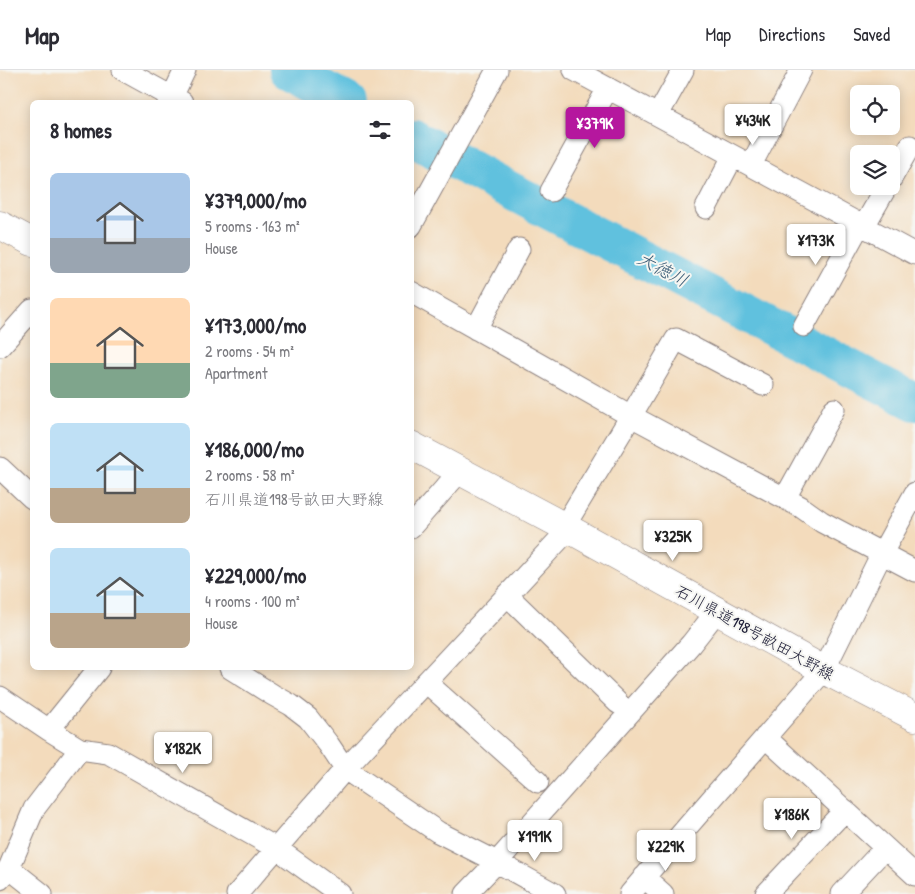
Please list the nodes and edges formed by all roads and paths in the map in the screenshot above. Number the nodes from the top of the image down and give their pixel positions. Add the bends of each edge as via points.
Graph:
1 (123, 70) edge
2 (185, 70) edge
3 (497, 70) edge
4 (574, 70) edge
5 (683, 70) edge
6 (801, 70) edge
7 (608, 88) junction
8 (172, 100) edge
9 (174, 100) edge
10 (658, 115) junction
11 (910, 146) dead end
12 (742, 160) junction
13 (900, 163) edge
14 (551, 191) dead end
15 (881, 195) edge
16 (706, 208) dead end
17 (414, 221) edge
18 (0, 225) edge
19 (862, 225) junction
20 (30, 241) edge
21 (520, 249) dead end
22 (915, 254) edge
23 (414, 294) edge
24 (30, 312) edge
25 (804, 326) dead end
26 (476, 329) junction
27 (0, 346) edge
28 (763, 385) dead end
29 (834, 409) dead end
30 (632, 416) junction
31 (414, 447) edge
32 (0, 468) edge
33 (460, 471) junction
34 (915, 494) edge
35 (30, 496) edge
36 (785, 498) junction
37 (414, 524) edge
38 (567, 528) junction
39 (882, 553) junction
40 (915, 570) edge
41 (507, 595) junction
42 (717, 611) junction
43 (97, 670) edge
44 (233, 670) edge
45 (824, 670) junction
46 (426, 682) junction
47 (0, 697) edge
48 (618, 703) dead end
49 (915, 717) edge
50 (49, 730) junction
51 (766, 737) junction
52 (80, 749) junction
53 (345, 770) junction
54 (538, 782) dead end
55 (845, 810) junction
56 (276, 848) junction
57 (885, 848) junction
58 (497, 862) junction
59 (5, 873) edge
60 (915, 875) edge
61 (644, 877) junction
62 (42, 894) edge
63 (237, 894) edge
64 (340, 894) edge
65 (466, 894) edge
66 (555, 894) edge
67 (630, 894) edge
68 (663, 894) edge
69 (766, 894) edge
70 (842, 894) edge

1 - 8 street
2 - 9 street
3 - 17 street
4 - 7 street
5 - 10 street
6 - 12 street
7 - 10 street
7 - 14 street
10 - 12 street
11 - 13 street
12 - 16 street
12 - 19 street
15 - 19 street
18 - 20 main road
19 - 22 street
19 - 25 street
21 - 26 street
23 - 26 street
24 - 27 street
26 - 30 street
28 - 30 street via 676,340
29 - 36 street
30 - 36 street
30 - 38 street
31 - 33 main road, 石川県道198号畝田大野線
32 - 35 street
33 - 37 street
33 - 38 main road, 石川県道198号畝田大野線
34 - 39 street
36 - 39 street via 822,522
38 - 41 street
38 - 42 main road, 石川県道198号畝田大野線
39 - 40 street
39 - 45 street
41 - 46 street
41 - 48 street
42 - 45 main road, 石川県道198号畝田大野線
42 - 58 street
43 - 50 street
44 - 53 street via 308,718
45 - 49 main road, 石川県道198号畝田大野線
45 - 51 street
46 - 53 street
46 - 54 street
47 - 50 street
50 - 52 street
51 - 55 street
51 - 61 street
52 - 56 street via 108,753
52 - 59 street via 34,809
53 - 56 street
53 - 58 street via 438,832
55 - 57 street
55 - 69 street
56 - 63 street
56 - 64 street
57 - 60 street
57 - 70 street
58 - 65 street
58 - 66 street
59 - 62 street
61 - 67 street
61 - 68 street

